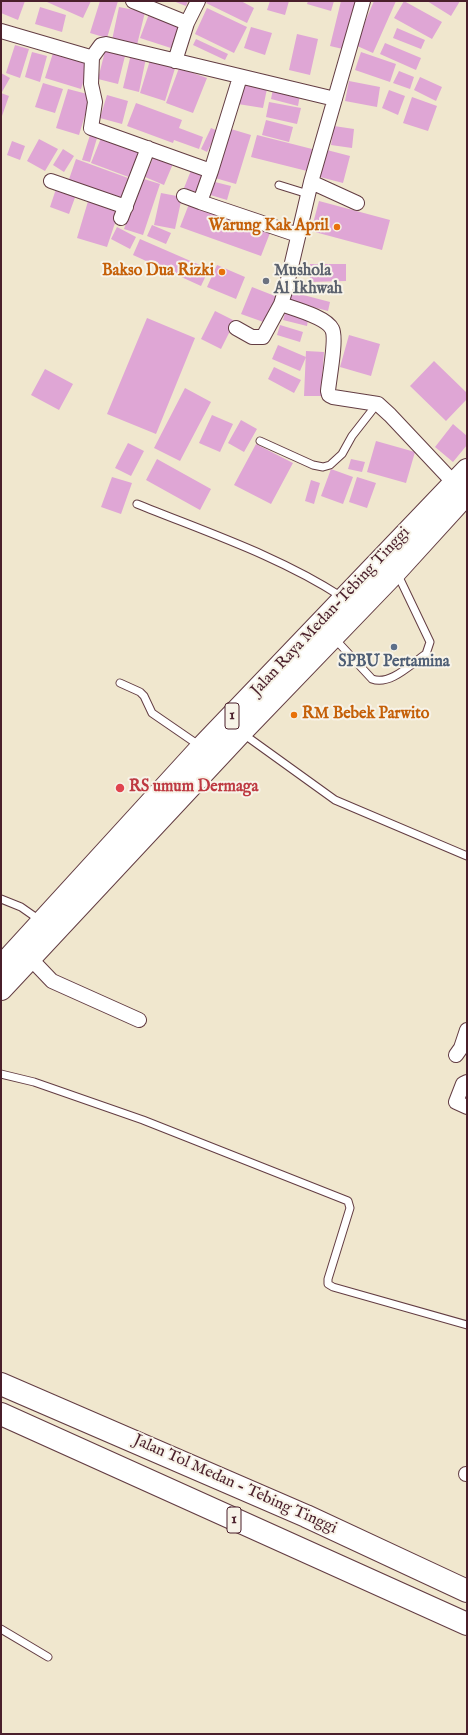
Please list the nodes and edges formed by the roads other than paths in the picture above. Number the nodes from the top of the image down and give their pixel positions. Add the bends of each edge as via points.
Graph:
1 (133, 1) edge
2 (198, 1) edge
3 (363, 1) edge
4 (187, 23) junction
5 (1, 31) edge
6 (92, 57) junction
7 (175, 61) junction
8 (240, 77) junction
9 (335, 99) junction
10 (148, 148) junction
11 (211, 171) junction
12 (59, 184) dead end
13 (279, 185) dead end
14 (310, 188) junction
15 (184, 196) dead end
16 (200, 202) junction
17 (357, 203) dead end
18 (298, 235) junction
19 (281, 304) junction
20 (236, 328) dead end
21 (378, 404) junction
22 (260, 441) dead end
23 (463, 482) edge
24 (137, 504) dead end
25 (396, 571) junction
26 (344, 599) junction
27 (333, 637) junction
28 (120, 683) dead end
29 (241, 732) junction
30 (202, 748) junction
31 (467, 856) edge
32 (1, 899) edge
33 (42, 921) junction
34 (12, 958) edge
35 (1, 989) edge
36 (139, 1020) dead end
37 (467, 1030) edge
38 (456, 1055) dead end
39 (1, 1074) edge
40 (467, 1082) edge
41 (467, 1107) edge
42 (467, 1325) edge
43 (1, 1384) edge
44 (1, 1414) edge
45 (467, 1591) edge
46 (467, 1624) edge
47 (1, 1629) edge
48 (48, 1657) dead end

1 - 4 street
2 - 4 street
3 - 9 street
4 - 7 street
5 - 6 street
6 - 7 street via 101,45 106,44
6 - 10 street via 91,79 95,102 91,128
7 - 8 street
8 - 9 street
8 - 11 street
9 - 14 street
10 - 11 street
10 - 12 street via 123,212
11 - 16 street
13 - 14 lane
14 - 17 street
14 - 18 street
15 - 16 street
16 - 18 street
18 - 19 street
19 - 20 street via 262,337 256,339
19 - 21 street via 325,321 332,328 334,341 329,395
21 - 22 lane via 352,436 342,454 330,465 312,465
21 - 23 street
23 - 25 highway, Jalan Raya Medan-Tebing Tinggi / 1
23 - 26 highway, Jalan Raya Medan-Tebing Tinggi / 1
24 - 26 lane via 251,550 325,586
25 - 27 highway, Jalan Raya Medan-Tebing Tinggi / 1
25 - 27 lane via 430,642 426,654 386,680 375,680
26 - 30 highway, Jalan Raya Medan-Tebing Tinggi / 1
27 - 29 highway, Jalan Raya Medan-Tebing Tinggi / 1
28 - 30 lane via 140,692 152,713
29 - 31 lane via 335,800
29 - 34 highway, Jalan Raya Medan-Tebing Tinggi / 1
30 - 33 highway, Jalan Raya Medan-Tebing Tinggi / 1
32 - 33 lane via 24,909
33 - 34 highway, Jalan Raya Medan-Tebing Tinggi / 1
34 - 35 highway, Jalan Raya Medan-Tebing Tinggi / 1
34 - 36 street via 52,981
37 - 38 street
39 - 42 lane via 34,1082 143,1120 348,1201 350,1208 328,1284
40 - 41 street via 463,1084 456,1102
43 - 45 highway, Jalan Tol Medan - Tebing Tinggi / 1 via 306,1516
44 - 46 highway, Jalan Tol Medan - Tebing Tinggi / 1
47 - 48 lane

